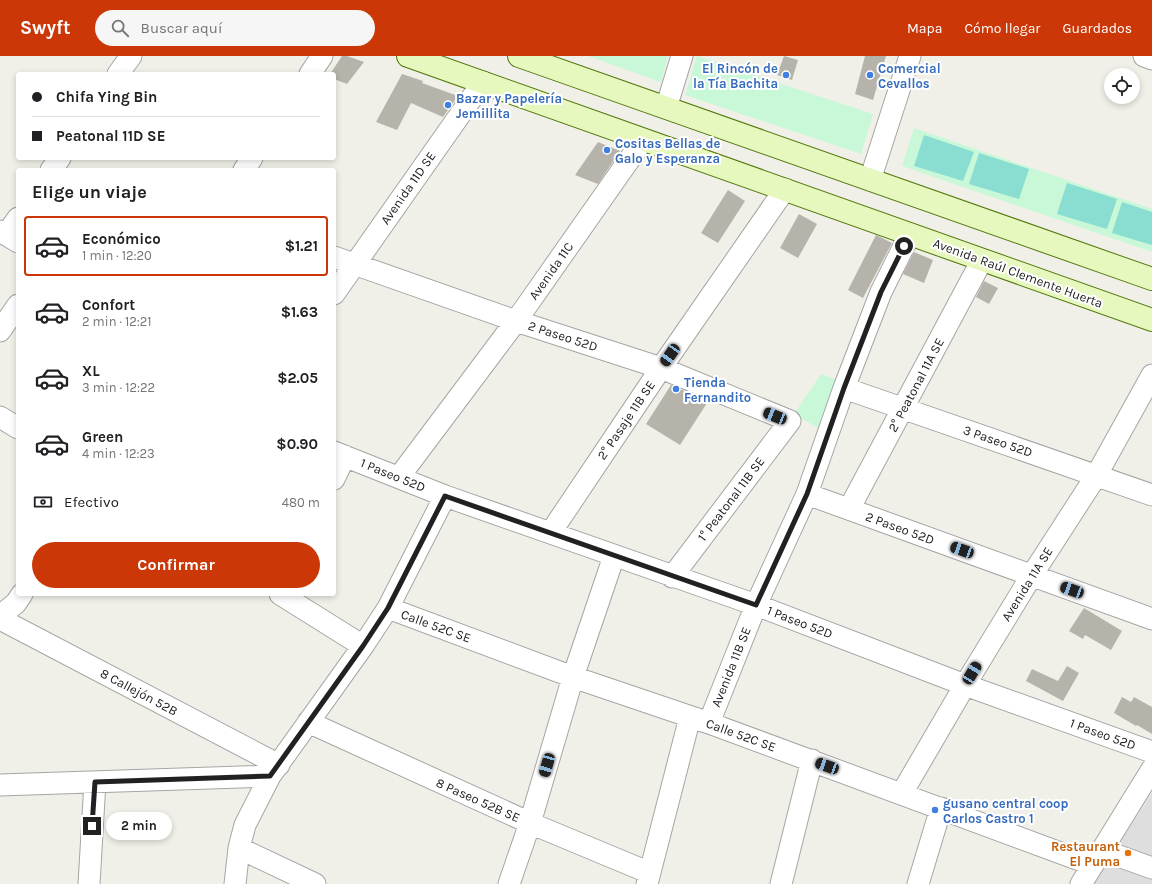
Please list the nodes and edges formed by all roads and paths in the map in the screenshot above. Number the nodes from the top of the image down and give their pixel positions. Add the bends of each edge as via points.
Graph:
1 (131, 56) edge
2 (322, 56) edge
3 (408, 56) edge
4 (519, 56) edge
5 (682, 56) edge
6 (910, 56) edge
7 (1144, 56) edge
8 (1152, 59) edge
9 (119, 72) edge
10 (311, 72) edge
11 (483, 82) junction
12 (666, 108) junction
13 (642, 140) junction
14 (870, 180) junction
15 (785, 189) junction
16 (910, 234) junction
17 (336, 258) edge
18 (982, 260) junction
19 (355, 264) junction
20 (1152, 279) edge
21 (336, 291) edge
22 (16, 308) edge
23 (1152, 320) edge
24 (516, 321) junction
25 (0, 331) edge
26 (661, 368) junction
27 (1152, 375) edge
28 (844, 388) junction
29 (904, 408) junction
30 (0, 417) edge
31 (790, 422) joint
32 (16, 427) edge
33 (339, 454) edge
34 (336, 469) edge
35 (1096, 476) junction
36 (399, 477) junction
37 (807, 494) junction
38 (1152, 495) edge
39 (445, 496) junction
40 (849, 509) junction
41 (551, 532) junction
42 (614, 556) junction
43 (1032, 575) junction
44 (672, 577) junction
45 (21, 596) edge
46 (284, 596) edge
47 (756, 605) junction
48 (388, 608) junction
49 (0, 617) edge
50 (1152, 619) edge
51 (363, 646) junction
52 (573, 677) junction
53 (965, 685) junction
54 (699, 720) junction
55 (308, 722) junction
56 (1152, 752) edge
57 (812, 760) junction
58 (1152, 769) edge
59 (274, 770) junction
60 (95, 782) junction
61 (0, 784) edge
62 (902, 793) junction
63 (940, 808) junction
64 (530, 823) junction
65 (239, 848) junction
66 (1098, 857) junction
67 (1152, 868) edge
68 (648, 878) edge
69 (89, 884) edge
70 (235, 884) edge
71 (315, 884) edge
72 (509, 884) edge
73 (781, 884) edge
74 (918, 884) edge
75 (1081, 884) edge

1 - 9 street
2 - 10 street
3 - 11 main road, Avenida Raúl Clemente Huerta
4 - 12 main road
5 - 12 street
6 - 14 street
7 - 8 street
11 - 13 main road, Avenida Raúl Clemente Huerta
11 - 19 street, Avenida 11D SE
12 - 14 main road
13 - 15 main road, Avenida Raúl Clemente Huerta
13 - 24 street, Avenida 11C
14 - 20 main road
15 - 16 main road, Avenida Raúl Clemente Huerta
15 - 26 street, 2° Pasaje 11B SE
16 - 18 main road, Avenida Raúl Clemente Huerta
16 - 28 street, Avenida 11B SE via 881,292
17 - 19 street, 2 Paseo 52D
18 - 23 main road, Avenida Raúl Clemente Huerta
18 - 29 street, 2° Peatonal 11A SE
19 - 21 street, Avenida 11D SE
19 - 24 street, 2 Paseo 52D
22 - 25 street
24 - 26 street, 2 Paseo 52D
24 - 36 street, Avenida 11C
26 - 31 street, 2 Paseo 52D
26 - 41 street, 2° Pasaje 11B SE
27 - 35 street, Avenida 11A SE
28 - 29 street, 3 Paseo 52D
28 - 37 street, Avenida 11B SE
29 - 35 street, 3 Paseo 52D
29 - 40 street, 2° Peatonal 11A SE
30 - 32 street
31 - 44 street, 1° Peatonal 11B SE
33 - 34 street
33 - 36 street, 1 Paseo 52D
35 - 38 street, 3 Paseo 52D
35 - 43 street, Avenida 11A SE
36 - 39 street, 1 Paseo 52D
37 - 40 street, 2 Paseo 52D
37 - 47 street, Avenida 11B SE
39 - 41 street, 1 Paseo 52D
39 - 48 street
40 - 43 street, 2 Paseo 52D
41 - 42 street, 1 Paseo 52D
42 - 44 street, 1 Paseo 52D
42 - 52 street
43 - 50 street, 2 Paseo 52D
43 - 53 street, Avenida 11A SE
44 - 47 street, 1 Paseo 52D
45 - 49 street
46 - 51 street
47 - 53 street, 1 Paseo 52D
47 - 54 street, Avenida 11B SE
48 - 51 street
48 - 52 street, Calle 52C SE
49 - 59 street, 8 Callejón 52B
51 - 55 street
52 - 54 street, Calle 52C SE
52 - 64 street
53 - 56 street, 1 Paseo 52D
53 - 62 street, Avenida 11A SE
54 - 57 street, Calle 52C SE
54 - 68 street, Avenida 11B SE
55 - 59 street
55 - 64 street, 8 Paseo 52B SE
57 - 62 street, Calle 52C SE
57 - 73 street
58 - 66 street
59 - 60 street
59 - 65 street via 245,825
60 - 61 street
60 - 69 street
62 - 63 street, Calle 52C SE
63 - 66 street, Calle 52C SE
63 - 74 street
64 - 68 street, 8 Paseo 52B SE
64 - 72 street
65 - 70 street
65 - 71 street
66 - 67 street, Calle 52C SE
66 - 75 street

